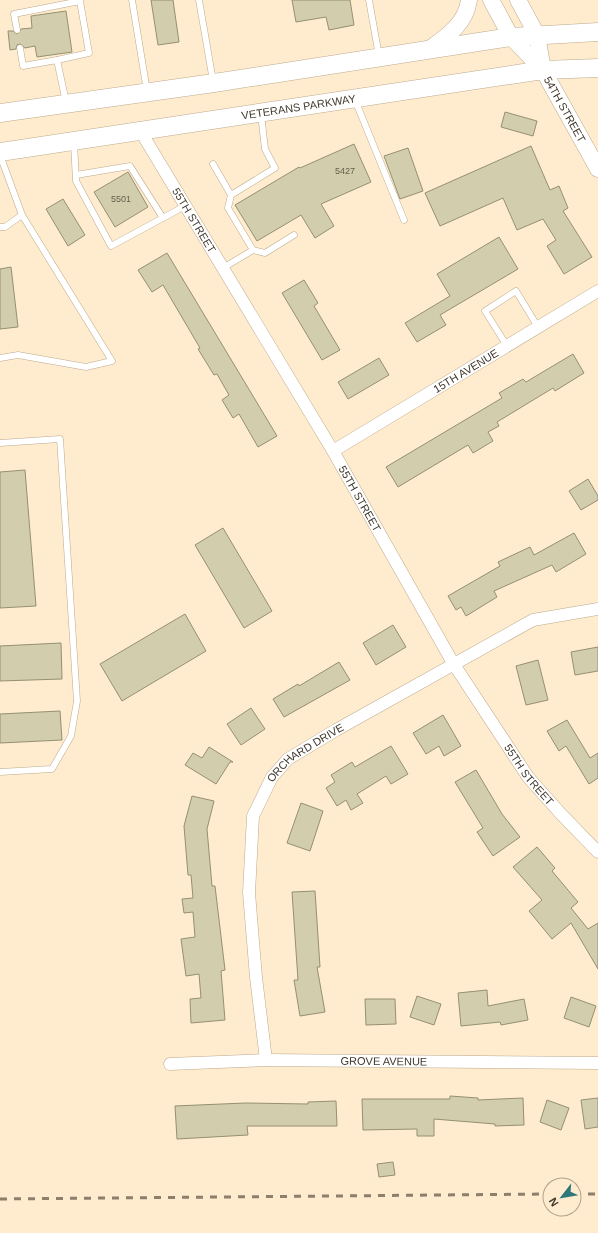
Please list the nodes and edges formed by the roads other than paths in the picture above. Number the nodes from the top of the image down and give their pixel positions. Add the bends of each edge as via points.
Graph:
1 (132, 0) edge
2 (199, 0) edge
3 (369, 0) edge
4 (469, 0) edge
5 (490, 0) edge
6 (518, 0) edge
7 (17, 30) dead end
8 (598, 32) edge
9 (538, 35) junction
10 (511, 37) junction
11 (20, 48) dead end
12 (428, 50) junction
13 (379, 58) junction
14 (57, 60) junction
15 (598, 68) edge
16 (543, 70) junction
17 (214, 83) junction
18 (147, 93) junction
19 (354, 98) junction
20 (67, 104) junction
21 (0, 113) edge
22 (261, 113) junction
23 (141, 132) junction
24 (74, 141) junction
25 (0, 152) edge
26 (0, 155) edge
27 (213, 164) dead end
28 (598, 169) edge
29 (76, 175) junction
30 (231, 195) junction
31 (185, 206) junction
32 (22, 215) junction
33 (163, 218) junction
34 (404, 220) dead end
35 (0, 227) edge
36 (294, 236) dead end
37 (253, 250) junction
38 (223, 268) junction
39 (598, 291) edge
40 (538, 327) junction
41 (507, 346) junction
42 (0, 358) edge
43 (0, 443) edge
44 (333, 451) junction
45 (598, 609) edge
46 (453, 663) junction
47 (0, 772) edge
48 (598, 852) edge
49 (266, 1060) junction
50 (598, 1063) edge
51 (170, 1064) dead end

1 - 18 lane
2 - 17 lane
3 - 13 lane
4 - 12 main road via 466,13 455,28
5 - 10 main road
6 - 9 main road
7 - 14 lane via 14,14 80,1 89,53
8 - 9 main road
9 - 10 main road
9 - 16 main road
10 - 12 main road
10 - 16 main road
11 - 14 lane via 23,66
12 - 13 main road
13 - 17 main road
14 - 20 lane
15 - 16 main road, VETERANS PARKWAY
16 - 19 main road, VETERANS PARKWAY
16 - 28 main road, 54TH STREET
17 - 18 main road
18 - 20 main road
19 - 22 main road, VETERANS PARKWAY
19 - 34 lane
20 - 21 main road
22 - 23 main road, VETERANS PARKWAY
22 - 30 lane via 264,149 275,168
23 - 24 main road, VETERANS PARKWAY
23 - 31 street, 55TH STREET
24 - 25 main road, VETERANS PARKWAY
24 - 29 lane
26 - 32 lane
27 - 30 lane
29 - 33 lane via 130,166
29 - 33 lane via 76,181 111,246
30 - 37 lane via 228,208
31 - 33 lane
31 - 38 street, 55TH STREET
32 - 35 lane via 5,227
32 - 42 lane via 112,361 86,367 18,355
36 - 37 lane via 265,253
37 - 38 lane
38 - 44 street, 55TH STREET
39 - 40 street, 15TH AVENUE
40 - 41 street, 15TH AVENUE
40 - 41 lane via 516,291 485,310
41 - 44 street, 15TH AVENUE
43 - 47 lane via 60,439 77,701 71,736 52,769
44 - 46 street, 55TH STREET
45 - 46 street, ORCHARD DRIVE via 533,620
46 - 48 street, 55TH STREET via 528,777
46 - 49 street, ORCHARD DRIVE via 288,759 272,777 253,816 249,893
49 - 50 street, GROVE AVENUE
49 - 51 street, GROVE AVENUE

